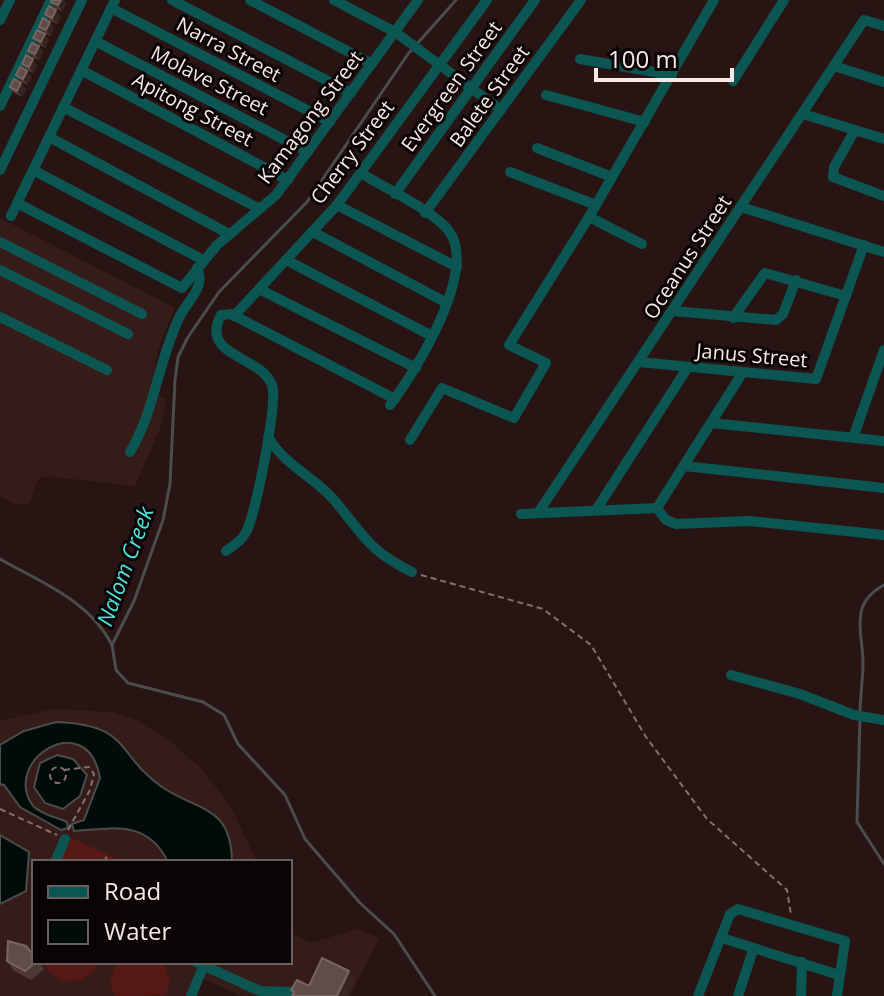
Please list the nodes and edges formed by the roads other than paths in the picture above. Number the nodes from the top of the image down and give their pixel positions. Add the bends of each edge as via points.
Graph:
1 (10, 0) edge
2 (51, 0) edge
3 (82, 0) edge
4 (172, 0) edge
5 (250, 0) edge
6 (334, 0) edge
7 (418, 0) edge
8 (487, 0) edge
9 (535, 0) edge
10 (581, 0) edge
11 (714, 0) edge
12 (784, 0) edge
13 (113, 4) edge
14 (0, 20) edge
15 (884, 26) edge
16 (395, 32) junction
17 (95, 41) junction
18 (580, 59) dead end
19 (372, 64) junction
20 (440, 64) junction
21 (834, 66) junction
22 (81, 70) junction
23 (672, 75) junction
24 (733, 81) dead end
25 (884, 82) edge
26 (472, 88) junction
27 (351, 93) junction
28 (546, 95) dead end
29 (0, 106) edge
30 (63, 107) junction
31 (501, 110) junction
32 (803, 114) junction
33 (330, 122) junction
34 (645, 122) junction
35 (855, 130) junction
36 (49, 137) junction
37 (884, 139) edge
38 (537, 148) dead end
39 (308, 152) junction
40 (0, 170) edge
41 (33, 170) junction
42 (510, 172) dead end
43 (361, 173) junction
44 (612, 177) junction
45 (288, 180) junction
46 (395, 194) junction
47 (884, 196) edge
48 (17, 203) junction
49 (337, 205) junction
50 (596, 205) junction
51 (741, 207) junction
52 (260, 209) junction
53 (425, 213) junction
54 (11, 216) dead end
55 (589, 217) junction
56 (313, 232) junction
57 (229, 234) junction
58 (0, 242) edge
59 (642, 244) dead end
60 (864, 245) junction
61 (884, 252) edge
62 (286, 260) junction
63 (200, 264) junction
64 (457, 267) junction
65 (0, 270) edge
66 (796, 280) junction
67 (259, 289) junction
68 (846, 296) junction
69 (445, 302) junction
70 (673, 311) junction
71 (142, 314) dead end
72 (234, 316) junction
73 (0, 317) edge
74 (733, 318) junction
75 (128, 334) dead end
76 (432, 336) junction
77 (884, 350) edge
78 (639, 362) junction
79 (688, 367) junction
80 (416, 368) junction
81 (107, 370) dead end
82 (743, 372) junction
83 (711, 423) junction
84 (268, 437) junction
85 (853, 438) junction
86 (410, 440) dead end
87 (884, 441) edge
88 (130, 452) dead end
89 (684, 466) junction
90 (884, 488) edge
91 (657, 508) junction
92 (596, 510) junction
93 (538, 513) junction
94 (521, 514) dead end
95 (884, 535) edge
96 (226, 551) dead end
97 (412, 572) road end
98 (731, 675) dead end
99 (884, 720) edge
100 (65, 839) road end
101 (56, 860) edge
102 (722, 938) junction
103 (753, 950) junction
104 (802, 962) junction
105 (200, 964) edge
106 (839, 975) junction
107 (291, 992) edge
108 (191, 996) edge
109 (698, 996) edge
110 (738, 996) edge
111 (801, 996) edge
112 (837, 996) edge

1 - 14 street
2 - 29 street
3 - 40 street
4 - 27 street
5 - 19 street
6 - 16 street
7 - 16 street, Kamagong Street
8 - 20 street, Cherry Street
9 - 26 street, Evergreen Street
10 - 31 street, Balete Street
11 - 23 street
12 - 24 street
13 - 17 street
13 - 33 street, Narra Street
15 - 21 street, Oceanus Street via 864,20
16 - 19 street, Kamagong Street
16 - 20 street
17 - 22 street
17 - 39 street, Molave Street
18 - 23 street
19 - 27 street, Kamagong Street
20 - 26 street
20 - 43 street, Cherry Street
21 - 25 street
21 - 32 street, Oceanus Street
22 - 30 street
22 - 45 street, Apitong Street
23 - 34 street
26 - 31 street
26 - 46 street, Evergreen Street
27 - 33 street, Kamagong Street
28 - 34 street
30 - 36 street
30 - 52 street
31 - 53 street, Balete Street
32 - 35 street
32 - 51 street, Oceanus Street
33 - 39 street, Kamagong Street
34 - 44 street
35 - 37 street
35 - 47 street via 833,177
36 - 41 street
36 - 57 street
38 - 44 street
39 - 45 street, Kamagong Street
41 - 48 street
41 - 63 street
42 - 50 street
43 - 46 street
43 - 49 street, Cherry Street
44 - 50 street
45 - 52 street, Kamagong Street
46 - 53 street
48 - 54 street
48 - 63 street, Kamagong Street via 182,288
49 - 56 street, Cherry Street
49 - 64 street
50 - 55 street
51 - 60 street
51 - 70 street, Oceanus Street
52 - 57 street, Kamagong Street
53 - 64 street via 452,236
55 - 59 street
55 - 86 street via 509,345 546,363 514,418 442,388
56 - 62 street, Cherry Street
56 - 69 street
57 - 63 street, Kamagong Street
58 - 71 street
60 - 61 street
60 - 68 street, Janus Street
62 - 67 street, Cherry Street
62 - 76 street
63 - 88 street via 198,288 180,315 148,418
64 - 69 street
65 - 75 street
66 - 68 street
66 - 74 street via 765,273
66 - 74 street via 776,320
67 - 72 street, Cherry Street
67 - 80 street
68 - 82 street, Janus Street via 816,379
69 - 76 street
70 - 74 street
70 - 78 street, Oceanus Street
72 - 80 street via 393,402
72 - 84 street, Cherry Street via 221,315 218,342 271,382
73 - 81 street
76 - 80 street
77 - 85 street
78 - 79 street, Janus Street
78 - 93 street, Oceanus Street
79 - 82 street, Janus Street
79 - 92 street
82 - 83 street
83 - 85 street
83 - 89 street
84 - 96 street via 247,530
84 - 97 street via 284,460 335,501 373,549
85 - 87 street
89 - 90 street
89 - 91 street
91 - 92 street
91 - 95 street via 676,524 758,521
92 - 93 street
93 - 94 street
98 - 99 street
100 - 101 street
102 - 103 street
102 - 106 street via 735,910 845,941
102 - 109 street
103 - 104 street
103 - 110 street
104 - 106 street
104 - 111 street
105 - 107 street via 260,991
105 - 108 street
106 - 112 street

